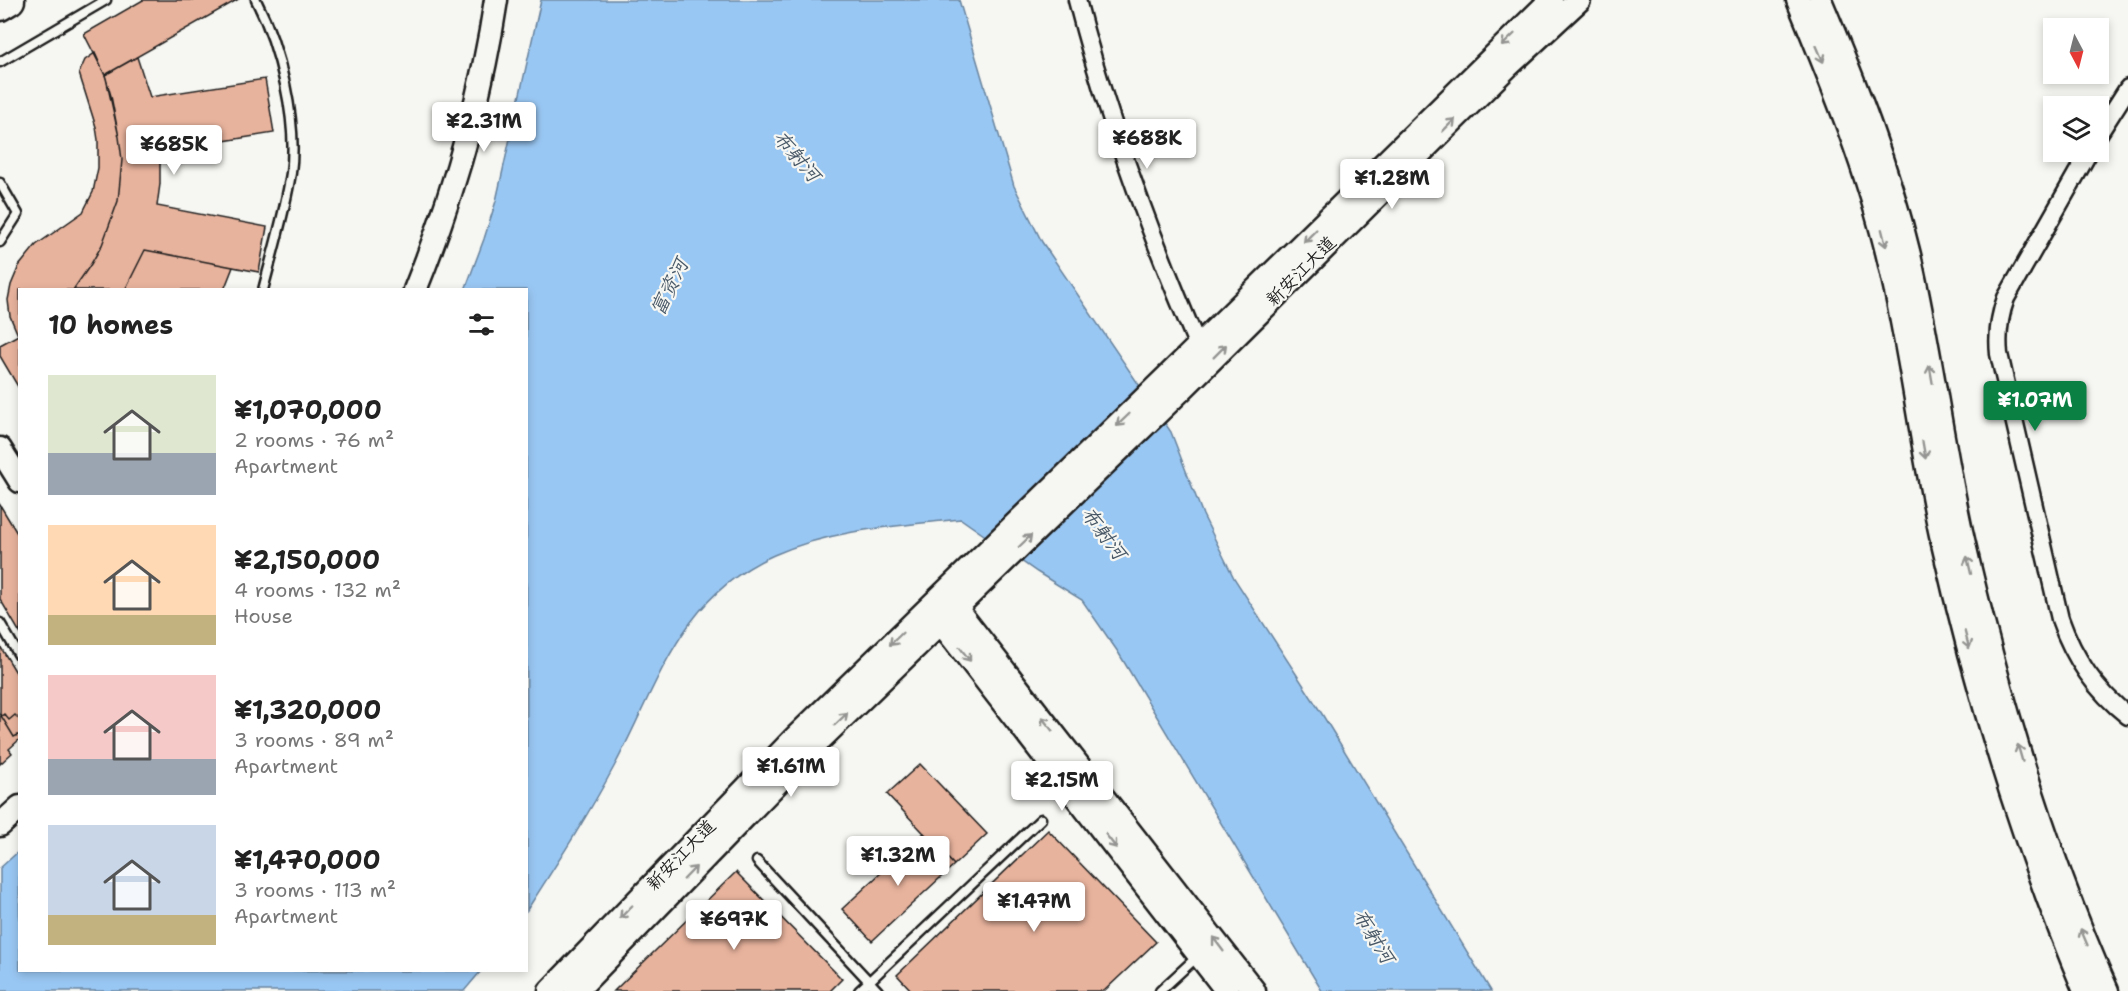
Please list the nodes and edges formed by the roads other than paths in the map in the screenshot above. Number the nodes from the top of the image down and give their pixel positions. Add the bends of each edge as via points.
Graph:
1 (10, 0) edge
2 (106, 0) edge
3 (256, 0) edge
4 (496, 0) edge
5 (1077, 0) edge
6 (1551, 0) edge
7 (1579, 0) edge
8 (1798, 0) edge
9 (1820, 0) edge
10 (0, 6) edge
11 (0, 62) edge
12 (2128, 88) edge
13 (2109, 118) edge
14 (2083, 162) edge
15 (0, 183) edge
16 (0, 242) edge
17 (263, 288) edge
18 (416, 288) edge
19 (1198, 346) junction
20 (1172, 386) junction
21 (0, 449) edge
22 (18, 478) edge
23 (942, 608) junction
24 (0, 623) edge
25 (18, 654) edge
26 (2128, 716) edge
27 (18, 809) edge
28 (1041, 819) dead end
29 (0, 825) edge
30 (757, 861) dead end
31 (1199, 954) junction
32 (869, 982) junction
33 (550, 991) edge
34 (576, 991) edge
35 (859, 991) edge
36 (878, 991) edge
37 (1160, 991) edge
38 (1227, 991) edge
39 (1254, 991) edge
40 (2085, 991) edge
41 (2107, 991) edge

1 - 10 highway
2 - 11 lane
3 - 17 lane via 283,74 292,147 291,172
4 - 18 main road via 481,85 459,168
5 - 19 street via 1136,191
6 -> 19 main road, 新安江大道
20 -> 7 main road, 新安江大道
8 -> 40 main road via 1848,122 1876,209 1898,298 1939,524 1970,651 2040,879
41 -> 9 main road via 2059,872 1989,646 1961,531 1918,294 1899,214 1866,115
12 - 13 street
14 - 26 street via 2006,298 1997,340 2060,619 2072,650 2090,678
15 - 16 lane via 18,214
19 - 20 main road, 新安江大道
20 - 23 main road, 新安江大道
21 - 22 main road
23 -> 31 main road
23 -> 33 main road, 新安江大道 via 795,738
34 -> 23 main road, 新安江大道
39 -> 23 main road
24 - 25 lane
27 - 29 main road
28 - 32 lane
30 - 32 lane
31 - 37 lane
31 - 38 main road
32 - 35 lane
32 - 36 lane

